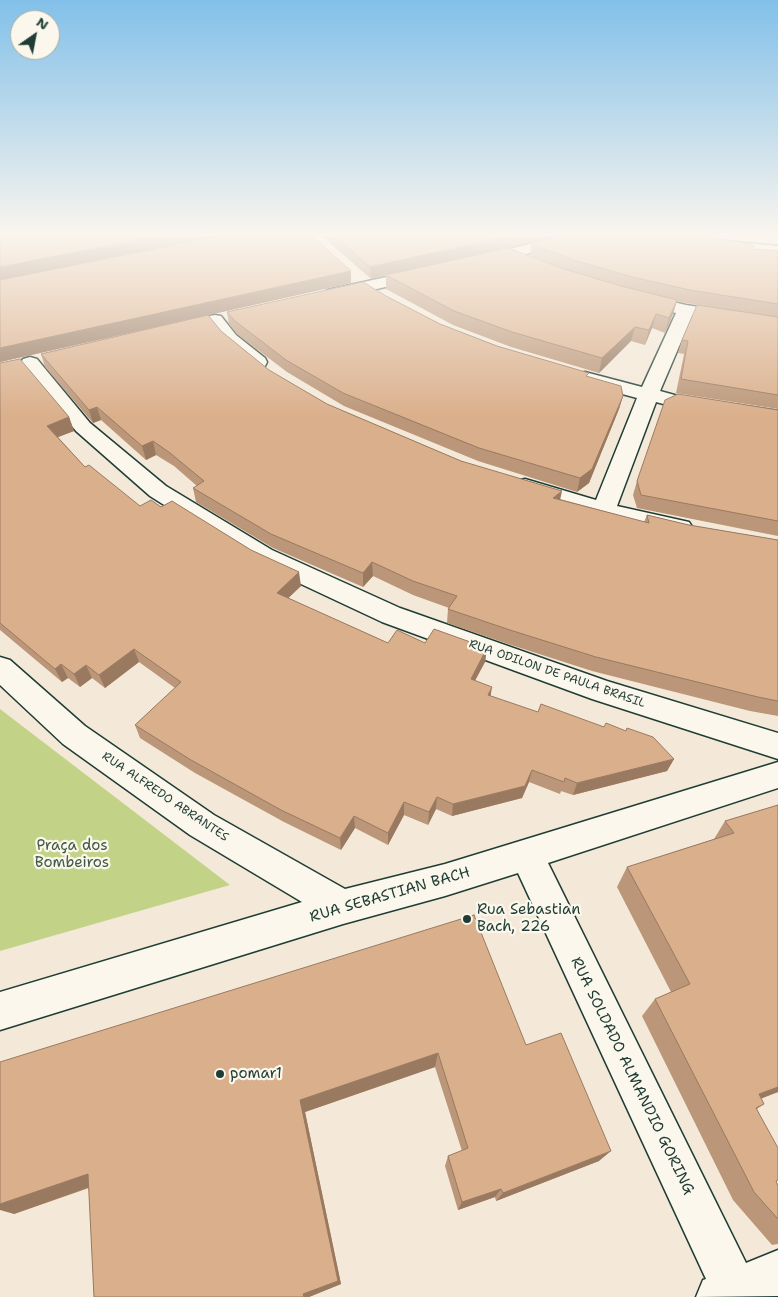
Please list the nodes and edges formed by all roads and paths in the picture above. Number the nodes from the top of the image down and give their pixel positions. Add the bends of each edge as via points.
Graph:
1 (630, 297) edge
2 (686, 310) junction
3 (215, 320) edge
4 (778, 324) edge
5 (31, 363) dead end
6 (272, 372) edge
7 (567, 373) edge
8 (648, 396) junction
9 (778, 417) edge
10 (503, 479) edge
11 (604, 510) junction
12 (703, 532) edge
13 (0, 668) edge
14 (778, 746) edge
15 (778, 775) edge
16 (527, 855) junction
17 (343, 907) junction
18 (0, 1011) edge
19 (778, 1273) edge
20 (731, 1295) edge

1 - 2 street
2 - 4 street
2 - 8 street
3 - 6 street via 230,339
5 - 14 street, RUA ODILON DE PAULA BRASIL via 83,427 151,484 263,556 392,616 602,691
7 - 8 street
8 - 9 street
8 - 11 street
10 - 11 street
11 - 12 street
13 - 17 street, RUA ALFREDO ABRANTES via 74,735 194,819
15 - 16 street, RUA SEBASTIAN BACH
16 - 17 street, RUA SEBASTIAN BACH
16 - 20 street, RUA SOLDADO ALMANDIO GORING
17 - 18 street, RUA SEBASTIAN BACH
19 - 20 street

